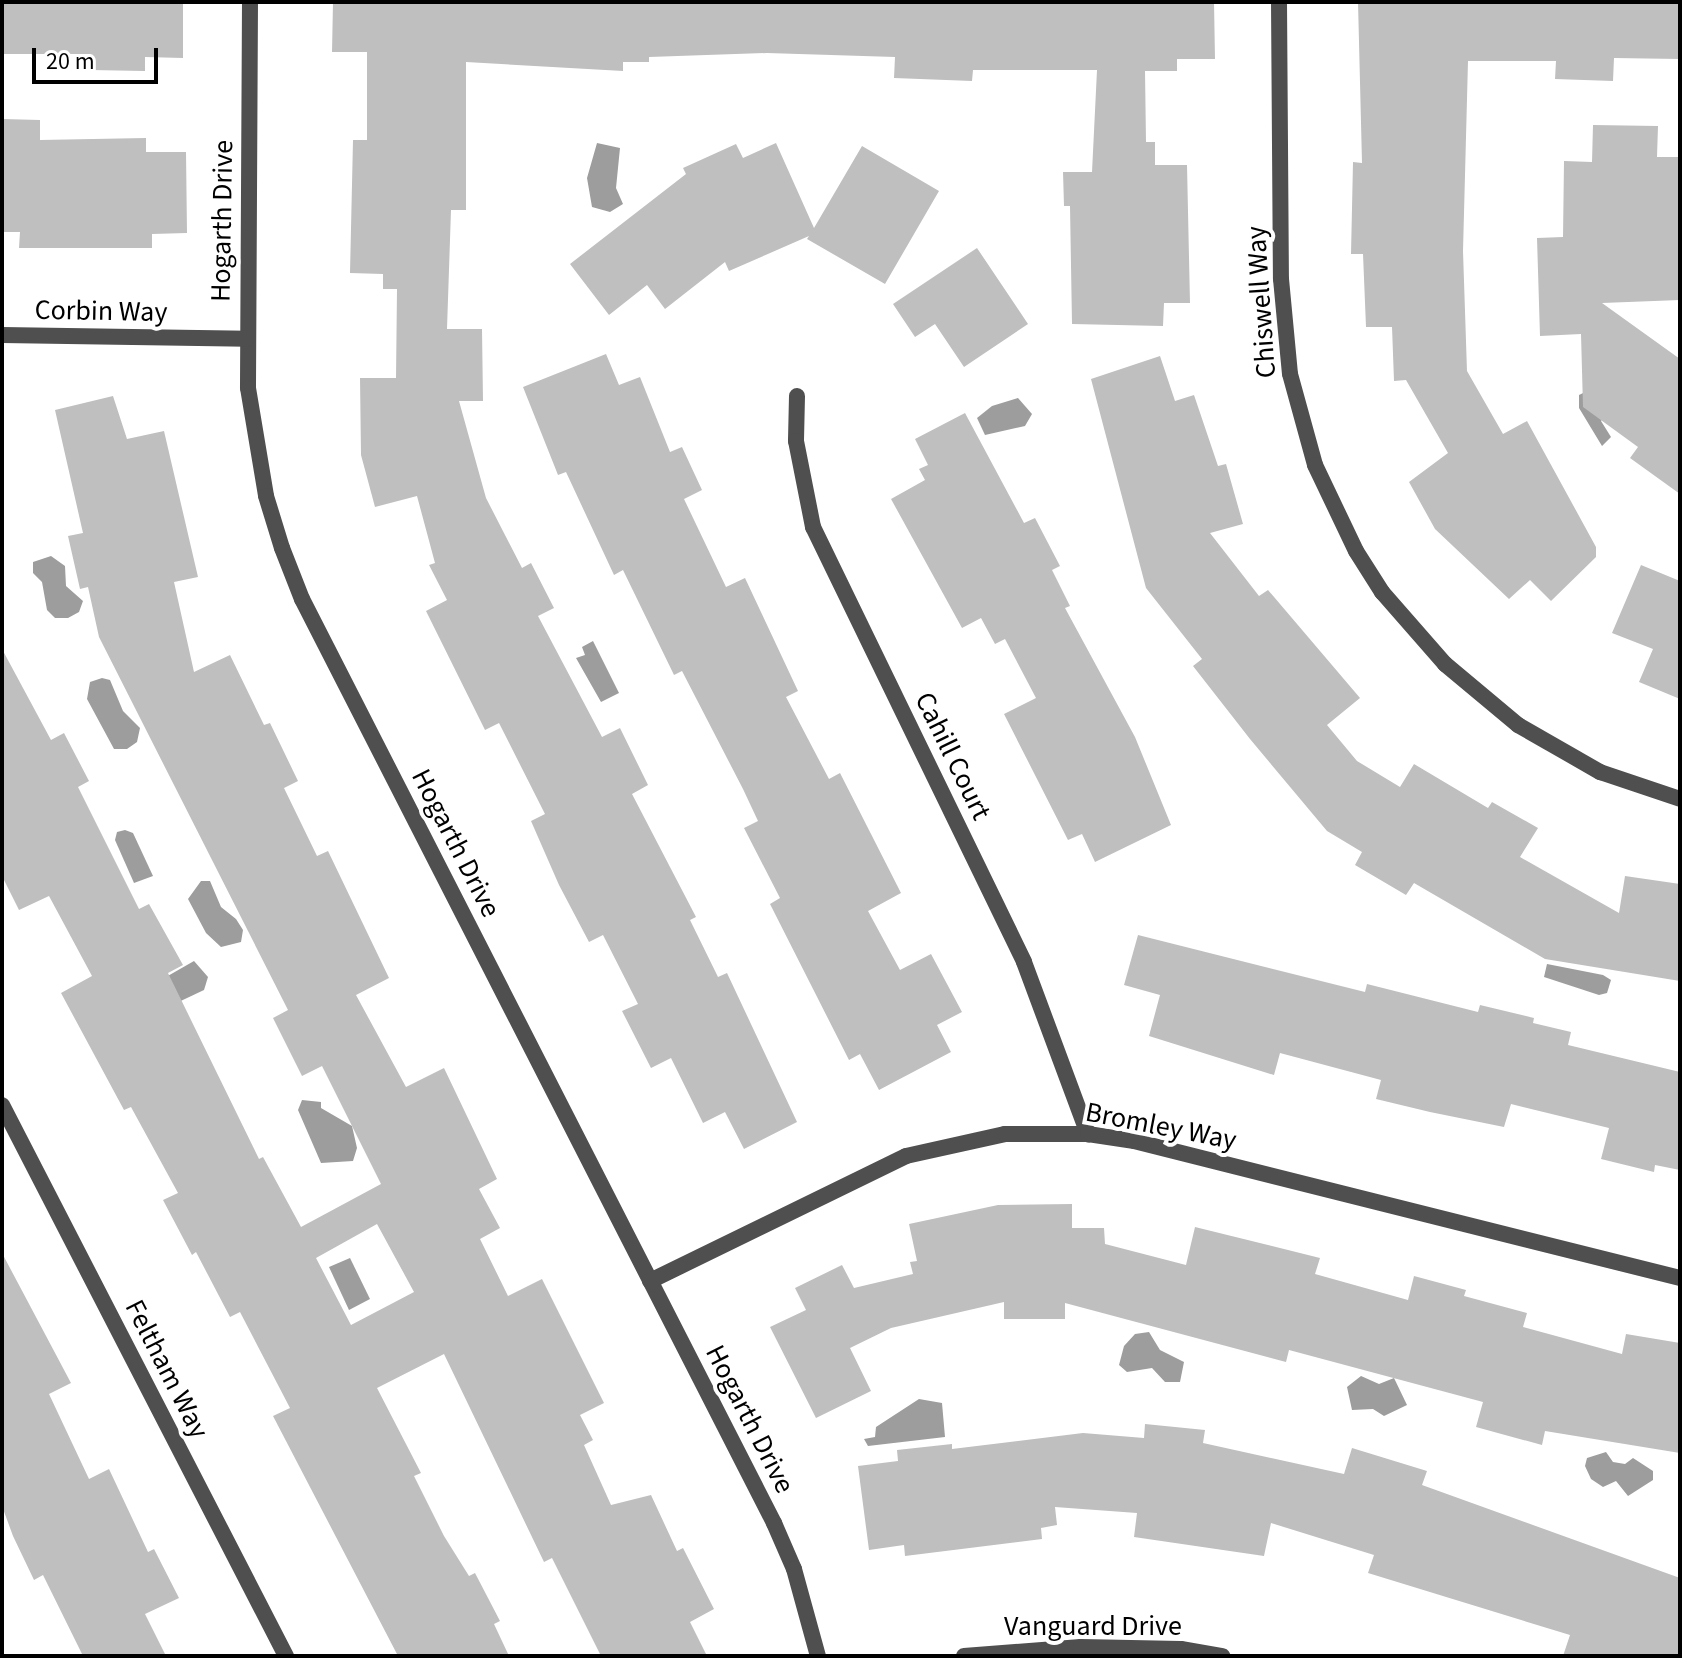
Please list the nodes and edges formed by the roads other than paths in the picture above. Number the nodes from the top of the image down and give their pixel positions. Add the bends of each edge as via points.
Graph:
1 (250, 2) edge
2 (1279, 2) edge
3 (2, 335) edge
4 (247, 339) junction
5 (797, 396) dead end
6 (1680, 799) edge
7 (2, 1105) edge
8 (1088, 1134) junction
9 (1680, 1278) edge
10 (650, 1281) junction
11 (286, 1656) edge
12 (818, 1656) edge
13 (964, 1656) edge
14 (1222, 1656) edge

1 - 4 street, Hogarth Drive
2 - 6 street, Chiswell Way via 1281,279 1290,374 1315,465 1356,551 1412,629 1505,715 1600,772
3 - 4 street, Corbin Way
4 - 10 street, Hogarth Drive via 253,429 266,496 302,599
5 - 8 street, Cahill Court via 796,441 813,527 1024,962
7 - 11 street, Feltham Way
8 - 9 street, Bromley Way
8 - 10 street, Bromley Way via 1005,1134 906,1156
10 - 12 street, Hogarth Drive via 774,1523 794,1569
13 - 14 street, Vanguard Drive via 1081,1647 1181,1649

